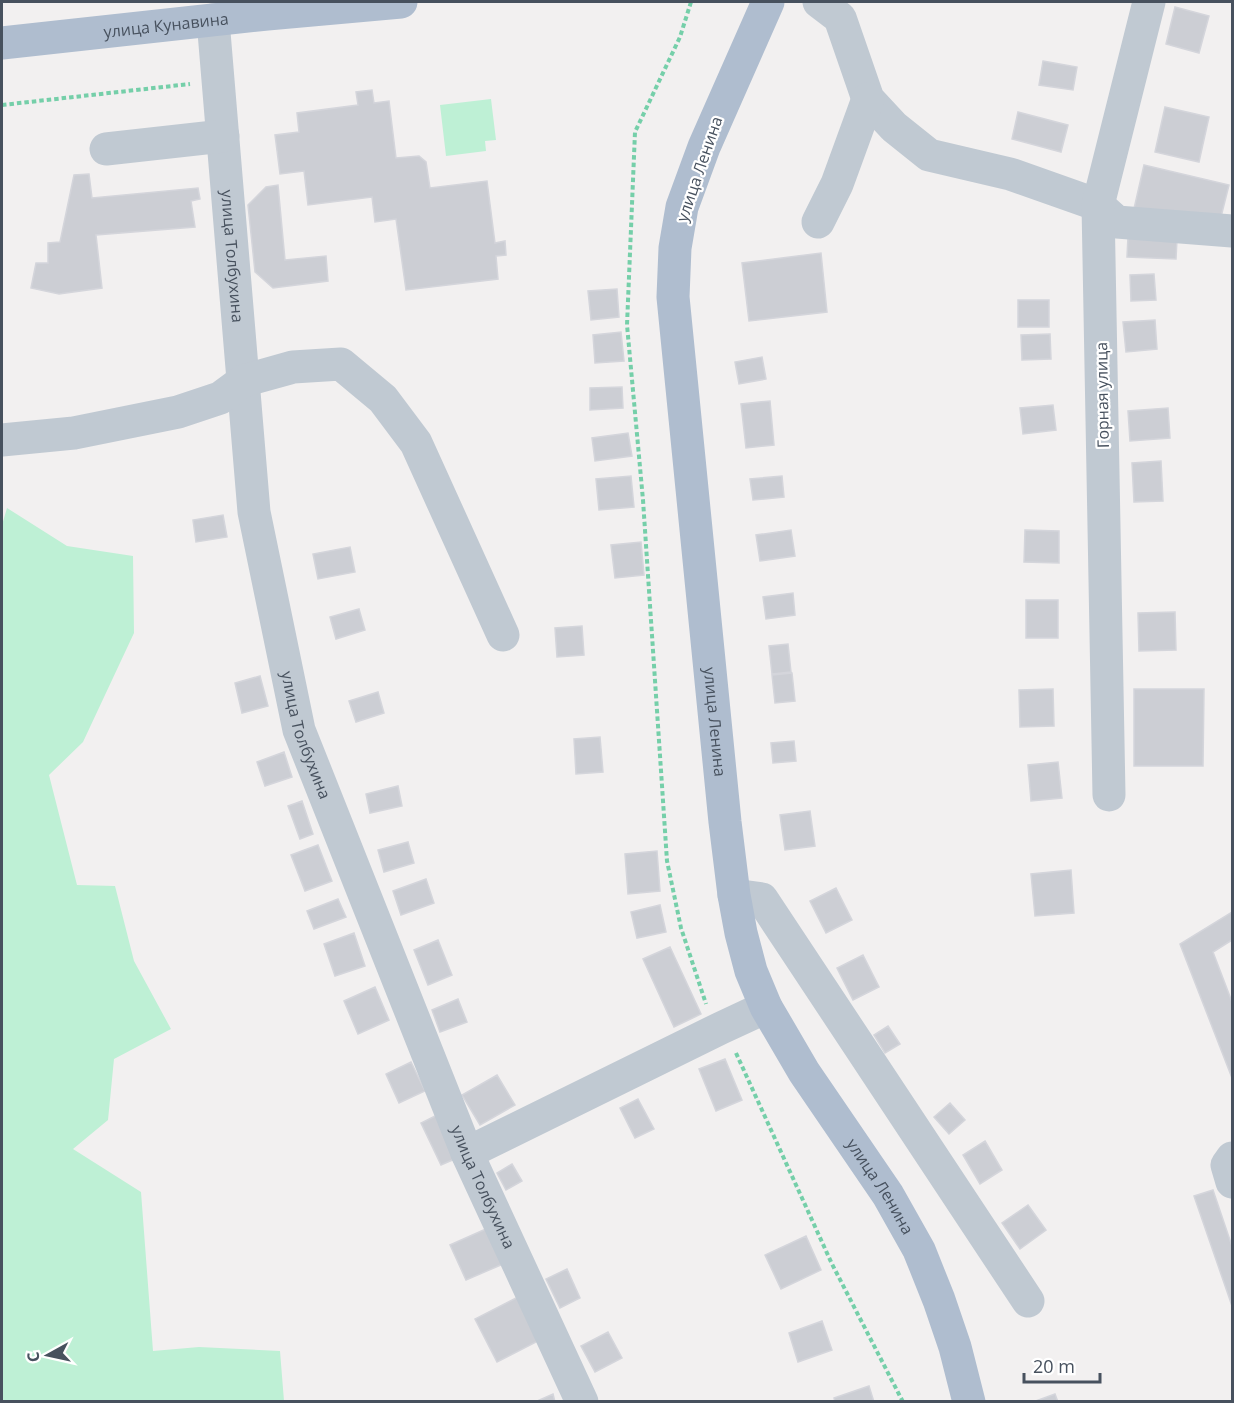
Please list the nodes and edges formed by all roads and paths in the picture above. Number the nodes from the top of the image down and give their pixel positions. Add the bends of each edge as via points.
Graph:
1 (401, 2) edge
2 (768, 2) edge
3 (819, 2) edge
4 (1149, 2) edge
5 (266, 8) edge
6 (213, 20) junction
7 (2, 43) edge
8 (218, 81) junction
9 (868, 99) junction
10 (2, 105) edge
11 (223, 136) junction
12 (106, 149) dead end
13 (1098, 205) junction
14 (818, 222) dead end
15 (1233, 231) edge
16 (243, 381) junction
17 (2, 440) edge
18 (503, 635) dead end
19 (1108, 795) dead end
20 (734, 895) junction
21 (766, 1007) junction
22 (467, 1153) junction
23 (1233, 1158) edge
24 (1233, 1182) edge
25 (1028, 1301) dead end
26 (582, 1401) edge
27 (969, 1401) edge

1 - 5 main road, улица Кунавина
2 - 20 main road, улица Ленина via 682,207 674,258 674,309
3 - 9 street via 840,18
4 - 13 street, Горная улица
5 - 6 main road, улица Кунавина
6 - 7 main road, улица Кунавина
6 - 8 street, улица Толбухина
8 - 10 path
8 - 11 street, улица Толбухина
9 - 13 street via 894,127 929,155 1010,174
9 - 14 street via 837,184
11 - 12 street
11 - 16 street, улица Толбухина
13 - 15 street via 1117,222
13 - 19 street, Горная улица
16 - 17 street via 220,398 178,412 74,433
16 - 18 street via 293,367 341,364 383,399 416,443
16 - 22 street, улица Толбухина via 254,512 299,729
20 - 21 main road, улица Ленина via 751,971
20 - 25 street via 762,899
21 - 22 street
21 - 27 main road, улица Ленина via 804,1072 888,1194 919,1250 955,1347
22 - 26 street, улица Толбухина
23 - 24 street via 1227,1165

